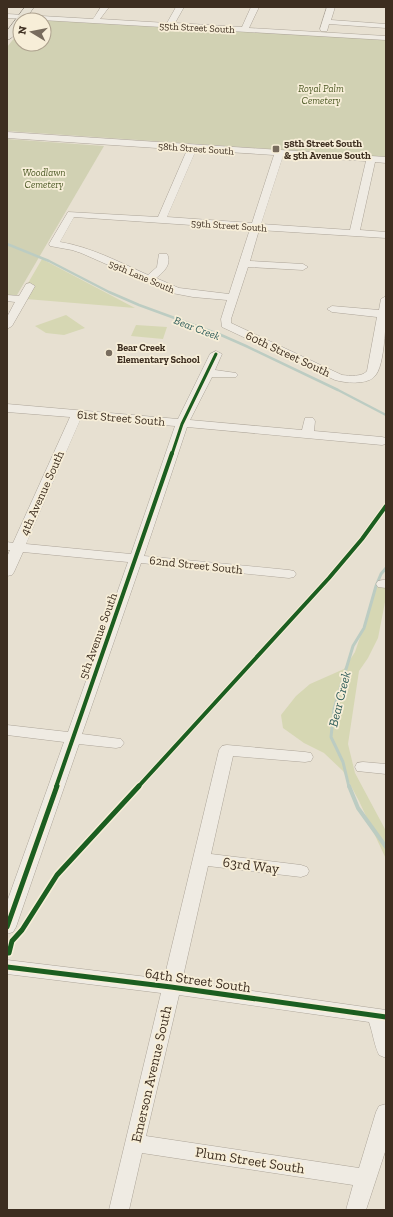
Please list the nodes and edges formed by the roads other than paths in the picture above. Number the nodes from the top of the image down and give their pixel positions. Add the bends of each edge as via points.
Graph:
1 (104, 7) edge
2 (180, 7) edge
3 (256, 7) edge
4 (331, 7) edge
5 (52, 19) edge
6 (95, 21) junction
7 (326, 22) junction
8 (170, 25) junction
9 (386, 26) edge
10 (245, 29) junction
11 (322, 34) junction
12 (386, 38) edge
13 (7, 135) edge
14 (193, 148) junction
15 (279, 153) junction
16 (371, 159) junction
17 (386, 160) edge
18 (161, 220) junction
19 (254, 227) junction
20 (354, 233) junction
21 (386, 236) edge
22 (54, 244) joint
23 (163, 256) dead end
24 (245, 264) junction
25 (303, 268) dead end
26 (148, 279) junction
27 (30, 286) dead end
28 (233, 297) junction
29 (7, 298) edge
30 (386, 299) edge
31 (22, 300) junction
32 (332, 309) dead end
33 (383, 314) junction
34 (7, 326) edge
35 (216, 354) dead end
36 (208, 373) junction
37 (232, 375) dead end
38 (7, 408) edge
39 (77, 414) junction
40 (309, 421) dead end
41 (182, 424) junction
42 (307, 434) junction
43 (382, 441) dead end
44 (13, 547) edge
45 (136, 559) junction
46 (7, 572) edge
47 (289, 574) dead end
48 (7, 730) edge
49 (73, 738) junction
50 (116, 742) dead end
51 (305, 757) dead end
52 (363, 767) dead end
53 (386, 769) edge
54 (201, 859) junction
55 (301, 871) dead end
56 (7, 927) edge
57 (7, 967) edge
58 (171, 987) junction
59 (381, 1016) edge
60 (386, 1050) edge
61 (386, 1112) edge
62 (134, 1143) junction
63 (365, 1178) junction
64 (119, 1210) edge
65 (356, 1210) edge

1 - 6 street
2 - 8 street
3 - 10 street
4 - 7 street
5 - 6 street, 55th Street South
6 - 8 street, 55th Street South
7 - 9 street
7 - 11 street
8 - 10 street, 55th Street South
10 - 11 street, 55th Street South
11 - 12 street, 55th Street South
13 - 14 street, 58th Street South
14 - 15 street, 58th Street South
14 - 18 street
15 - 16 street, 58th Street South
15 - 19 street
16 - 17 street, 58th Street South
16 - 20 street
18 - 19 street, 59th Street South
18 - 22 street, 59th Street South via 71,214
19 - 20 street, 59th Street South
19 - 24 street
20 - 21 street, 59th Street South
22 - 26 street, 59th Lane South via 85,251
23 - 26 street via 161,269
24 - 25 street
24 - 28 street
26 - 28 street, 59th Lane South via 176,291
27 - 31 street
28 - 33 street, 60th Street South via 226,325 339,378 351,380 369,376 372,371
29 - 31 street
30 - 33 street
31 - 34 street
32 - 33 street
35 - 36 street, 5th Avenue South
36 - 37 street
36 - 41 street, 5th Avenue South
38 - 39 street, 61st Street South
39 - 41 street, 61st Street South
39 - 44 street, 4th Avenue South
40 - 42 street
41 - 42 street, 61st Street South
41 - 45 street, 5th Avenue South
42 - 43 street, 61st Street South
44 - 45 street, 62nd Street South
44 - 46 street, 4th Avenue South
45 - 47 street, 62nd Street South
45 - 49 street, 5th Avenue South
48 - 49 street
49 - 50 street
49 - 56 street, 5th Avenue South
51 - 54 street, Emerson Avenue South via 227,750
52 - 53 street
54 - 55 street, 63rd Way
54 - 58 street, Emerson Avenue South
57 - 58 street, 64th Street South
58 - 59 street, 64th Street South
58 - 62 street, Emerson Avenue South
59 - 60 street
61 - 63 street via 380,1139
62 - 63 street, Plum Street South
62 - 64 street, Emerson Avenue South
63 - 65 street

